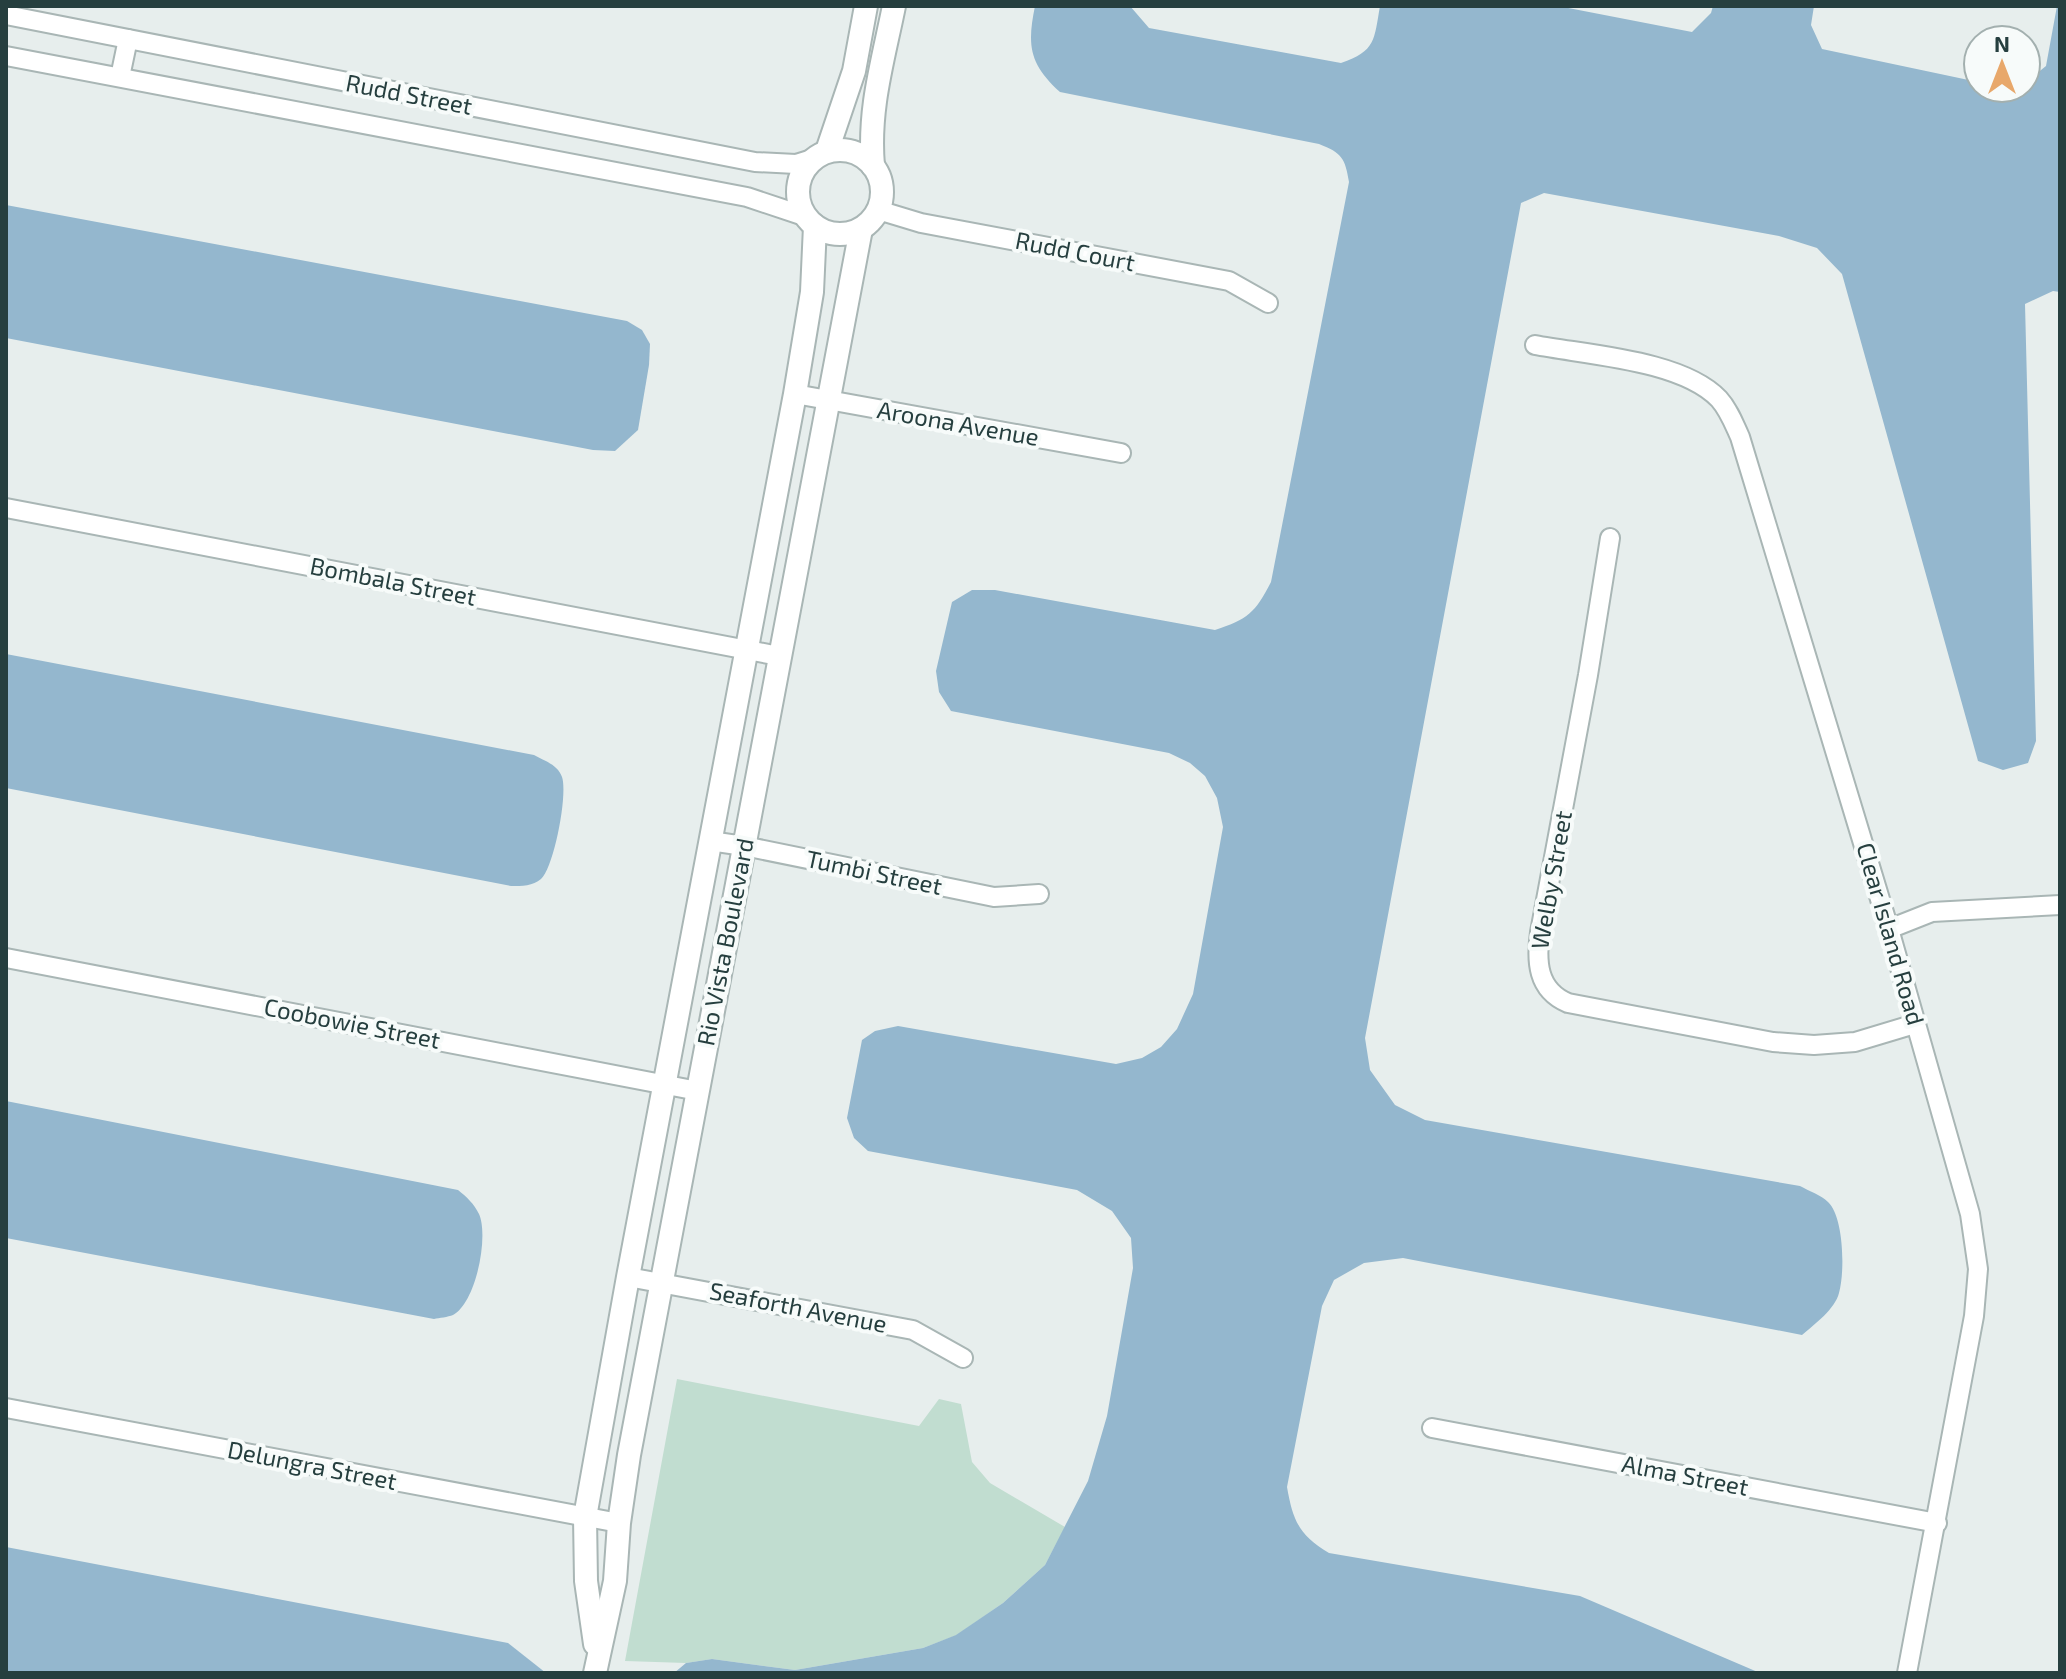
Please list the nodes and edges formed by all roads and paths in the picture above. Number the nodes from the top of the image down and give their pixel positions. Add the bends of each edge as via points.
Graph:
1 (866, 6) edge
2 (894, 6) edge
3 (6, 15) edge
4 (128, 39) junction
5 (6, 56) edge
6 (120, 77) junction
7 (365, 105) junction
8 (819, 155) junction
9 (873, 166) junction
10 (878, 210) junction
11 (810, 221) junction
12 (861, 229) junction
13 (1268, 303) dead end
14 (1535, 345) dead end
15 (795, 394) junction
16 (829, 400) junction
17 (1121, 453) dead end
18 (6, 508) edge
19 (1610, 538) dead end
20 (746, 651) junction
21 (779, 656) junction
22 (710, 841) junction
23 (744, 846) junction
24 (1039, 894) dead end
25 (2060, 905) edge
26 (1889, 929) junction
27 (6, 958) edge
28 (1915, 1024) junction
29 (664, 1085) junction
30 (698, 1091) junction
31 (628, 1277) junction
32 (662, 1282) junction
33 (963, 1358) dead end
34 (6, 1408) edge
35 (1432, 1428) dead end
36 (585, 1517) junction
37 (619, 1523) junction
38 (1937, 1523) junction
39 (596, 1664) edge
40 (1907, 1673) edge

1 - 8 street via 854,71
2 - 9 street via 871,113
3 - 4 street, Rudd Street
4 - 6 street
4 - 7 street, Rudd Street
5 - 6 street, Rudd Street
6 - 7 street, Rudd Street
7 - 8 street, Rudd Street via 755,162 796,164
7 - 11 street, Rudd Street via 764,200
8 - 9 street via 844,150
8 - 11 street via 802,172 798,186
9 - 10 street via 881,184
10 - 12 street
10 - 13 street, Rudd Court via 921,223 1229,281
11 - 12 street via 828,232
11 - 15 street, Rio Vista Boulevard via 812,292
12 - 16 street, Rio Vista Boulevard
14 - 26 street, Clear Island Road via 1672,372 1702,386 1731,416
15 - 16 street, Aroona Avenue
15 - 20 street, Rio Vista Boulevard
16 - 17 street, Aroona Avenue
16 - 21 street, Rio Vista Boulevard
18 - 20 street, Bombala Street
19 - 28 street, Welby Street via 1540,932 1539,969 1549,991 1568,1003 1773,1042 1843,1043
20 - 21 street, Bombala Street
20 - 22 street, Rio Vista Boulevard
21 - 23 street, Rio Vista Boulevard
22 - 23 street, Tumbi Street
22 - 29 street, Rio Vista Boulevard
23 - 24 street, Tumbi Street via 994,897
23 - 30 street, Rio Vista Boulevard
25 - 26 street via 1932,912
26 - 28 street, Clear Island Road
27 - 29 street, Coobowie Street
28 - 38 street, Clear Island Road via 1970,1214 1978,1269
29 - 30 street, Coobowie Street
29 - 31 street, Rio Vista Boulevard
30 - 32 street, Rio Vista Boulevard
31 - 32 street, Seaforth Avenue
31 - 36 street, Rio Vista Boulevard
32 - 33 street, Seaforth Avenue via 913,1330
32 - 37 street, Rio Vista Boulevard
34 - 36 street, Delungra Street
35 - 38 street, Alma Street
36 - 37 street, Delungra Street
36 - 39 street, Rio Vista Boulevard
37 - 39 street, Rio Vista Boulevard via 615,1581
38 - 40 street, Clear Island Road

